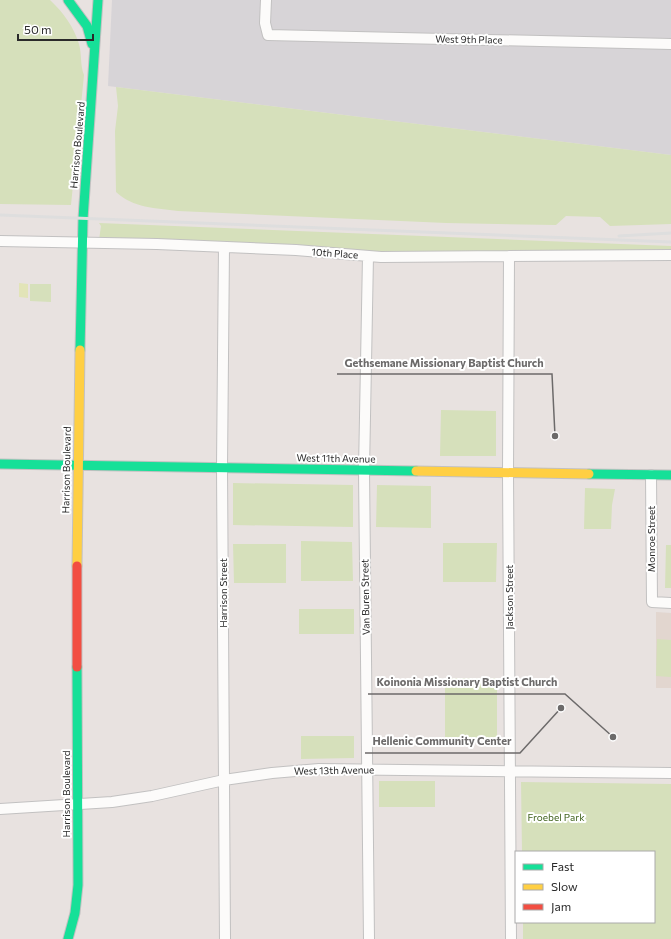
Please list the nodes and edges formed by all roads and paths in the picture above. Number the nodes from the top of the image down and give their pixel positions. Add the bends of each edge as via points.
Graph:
1 (68, 0) edge
2 (98, 0) edge
3 (266, 0) edge
4 (671, 44) edge
5 (94, 68) junction
6 (0, 241) edge
7 (82, 242) junction
8 (224, 247) junction
9 (671, 255) edge
10 (368, 256) junction
11 (509, 256) junction
12 (0, 464) edge
13 (77, 465) junction
14 (222, 467) junction
15 (364, 470) junction
16 (508, 473) junction
17 (652, 475) junction
18 (671, 475) edge
19 (671, 603) edge
20 (367, 769) junction
21 (510, 771) junction
22 (671, 773) edge
23 (224, 780) junction
24 (77, 803) junction
25 (0, 809) edge
26 (68, 939) edge
27 (225, 939) edge
28 (369, 939) edge
29 (511, 939) edge

1 - 5 street via 84,18 92,37
2 - 5 street, Harrison Boulevard
3 - 4 street, West 9th Place via 265,23 268,35
5 - 7 street, Harrison Boulevard
6 - 7 street, 10th Place
7 - 8 street, 10th Place
7 - 13 street, Harrison Boulevard
8 - 10 street, 10th Place
8 - 14 street, Harrison Street
9 - 11 street, 10th Place
10 - 11 street, 10th Place
10 - 15 street, Van Buren Street
11 - 16 street, Jackson Street
12 - 13 street, West 11th Avenue
13 - 14 street, West 11th Avenue
13 - 24 street, Harrison Boulevard
14 - 15 street, West 11th Avenue
14 - 23 street, Harrison Street
15 - 16 street, West 11th Avenue
15 - 20 street, Van Buren Street
16 - 17 street, West 11th Avenue
16 - 21 street, Jackson Street
17 - 18 street, West 11th Avenue
17 - 19 street, Monroe Street via 652,602
20 - 21 street, West 13th Avenue
20 - 23 street, West 13th Avenue via 319,769
20 - 28 street, Van Buren Street
21 - 22 street, West 13th Avenue
21 - 29 street, Jackson Street
23 - 24 street, West 13th Avenue via 152,796 112,802
23 - 27 street, Harrison Street
24 - 25 street, West 13th Avenue
24 - 26 street, Harrison Boulevard via 78,892

